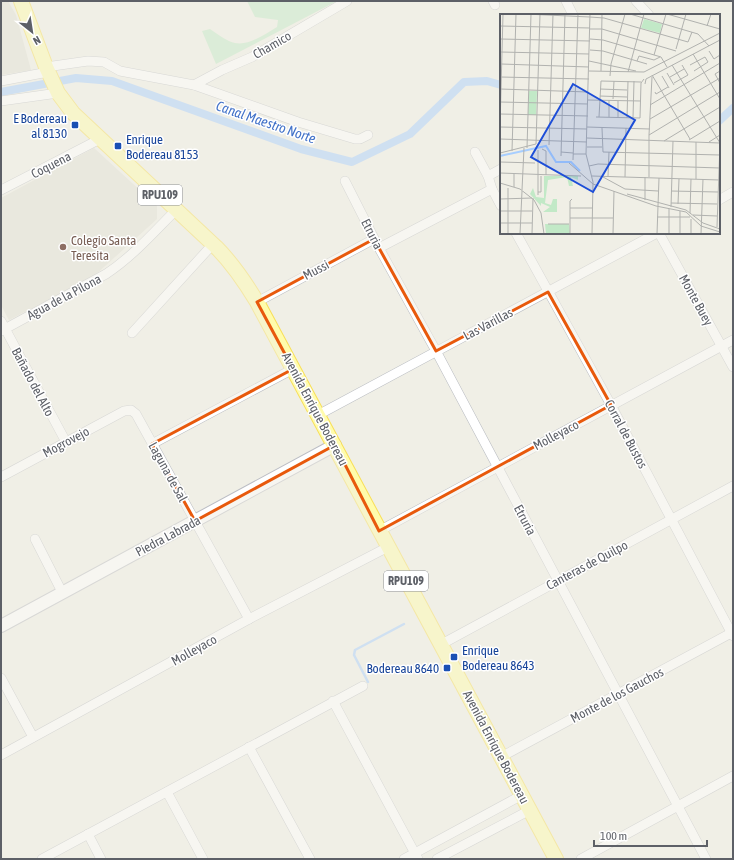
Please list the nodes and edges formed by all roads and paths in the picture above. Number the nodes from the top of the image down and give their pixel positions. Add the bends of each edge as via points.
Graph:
1 (21, 1) edge
2 (347, 1) edge
3 (566, 1) edge
4 (636, 1) edge
5 (572, 14) edge
6 (648, 14) edge
7 (47, 69) junction
8 (1, 81) edge
9 (194, 85) junction
10 (58, 92) junction
11 (1, 101) edge
12 (368, 135) dead end
13 (100, 140) junction
14 (475, 152) dead end
15 (500, 170) edge
16 (488, 176) junction
17 (345, 181) dead end
18 (18, 182) junction
19 (1, 183) edge
20 (492, 189) junction
21 (1, 190) edge
22 (733, 192) edge
23 (720, 199) edge
24 (500, 204) edge
25 (176, 210) junction
26 (517, 234) edge
27 (656, 234) edge
28 (659, 234) edge
29 (374, 239) junction
30 (213, 244) junction
31 (379, 248) junction
32 (548, 292) junction
33 (257, 302) junction
34 (2, 327) edge
35 (132, 333) dead end
36 (733, 340) edge
37 (721, 346) junction
38 (436, 351) junction
39 (733, 367) edge
40 (294, 369) junction
41 (611, 405) junction
42 (132, 410) joint
43 (318, 415) junction
44 (66, 442) junction
45 (152, 444) junction
46 (334, 445) junction
47 (497, 466) junction
48 (1, 477) edge
49 (733, 486) edge
50 (671, 520) junction
51 (195, 521) junction
52 (379, 531) junction
53 (35, 539) dead end
54 (388, 547) junction
55 (558, 580) junction
56 (62, 592) junction
57 (249, 620) junction
58 (1, 626) edge
59 (732, 634) edge
60 (440, 645) junction
61 (1, 678) edge
62 (363, 686) dead end
63 (619, 694) junction
64 (333, 702) junction
65 (33, 737) junction
66 (249, 747) junction
67 (1, 755) edge
68 (501, 757) junction
69 (733, 776) edge
70 (167, 792) junction
71 (522, 795) junction
72 (678, 805) junction
73 (530, 810) junction
74 (88, 834) junction
75 (417, 856) edge
76 (42, 859) edge
77 (101, 859) edge
78 (203, 859) edge
79 (310, 859) edge
80 (404, 859) edge
81 (437, 859) edge
82 (556, 859) edge
83 (581, 859) edge
84 (706, 859) edge

1 - 7 main road, Avenida Enrique Bodereau / RPU109
2 - 9 street, Chamico via 252,57
3 - 5 street
4 - 6 street
7 - 8 street
7 - 9 street via 104,62 120,71
7 - 10 main road, Avenida Enrique Bodereau / RPU109
9 - 12 street via 298,122 355,139
10 - 11 street
10 - 13 main road, Avenida Enrique Bodereau / RPU109 via 73,113
13 - 18 street, Coquena
13 - 25 main road, Avenida Enrique Bodereau / RPU109
14 - 16 street
15 - 16 street
16 - 20 street
17 - 29 street, Etruria
18 - 19 street
18 - 21 street, Coquena
20 - 24 street
20 - 31 street
22 - 23 street
25 - 30 main road, Avenida Enrique Bodereau / RPU109
25 - 34 street, Agua de la Pilona via 119,266
26 - 32 street, Corral de Bustos
27 - 32 street, Las Varillas
28 - 37 street, Monte Buey
29 - 31 street, Etruria
29 - 33 street, Mussi
30 - 33 main road, Avenida Enrique Bodereau / RPU109 via 236,270
30 - 35 street
31 - 38 street, Etruria
32 - 38 street, Las Varillas
32 - 41 street, Corral de Bustos
33 - 40 main road, Avenida Enrique Bodereau / RPU109
34 - 44 street, Bañado del Alto
36 - 37 street, Molleyaco
37 - 39 street, Monte Buey
37 - 41 street, Molleyaco
38 - 43 street, Las Varillas
38 - 47 street, Etruria
40 - 43 main road, Avenida Enrique Bodereau / RPU109
40 - 45 street
41 - 47 street, Molleyaco
41 - 50 street, Corral de Bustos
42 - 44 street, Mogrovejo via 124,411
42 - 45 street, Laguna de Sal
43 - 46 main road, Avenida Enrique Bodereau / RPU109
44 - 48 street, Mogrovejo
45 - 51 street, Laguna de Sal
46 - 51 main road, Piedra Labrada
46 - 52 main road, Avenida Enrique Bodereau / RPU109
47 - 52 street, Molleyaco
47 - 55 street, Etruria
49 - 50 street, Canteras de Quilpo
50 - 55 street, Canteras de Quilpo
50 - 59 street, Corral de Bustos
51 - 56 main road, Piedra Labrada
51 - 57 street, Laguna de Sal
52 - 54 main road, Avenida Enrique Bodereau / RPU109
53 - 56 street
54 - 57 street, Molleyaco
54 - 60 main road, Avenida Enrique Bodereau / RPU109
55 - 60 street, Canteras de Quilpo
55 - 63 street, Etruria
56 - 58 main road, Piedra Labrada
57 - 65 street, Molleyaco
59 - 63 street, Monte de los Gauchos
60 - 68 main road, Avenida Enrique Bodereau / RPU109
61 - 65 street
62 - 64 street
63 - 68 street, Monte de los Gauchos
63 - 72 street, Etruria
64 - 66 street
64 - 75 street
65 - 67 street, Molleyaco
66 - 70 street
66 - 79 street
68 - 71 main road, Avenida Enrique Bodereau / RPU109
69 - 72 street
70 - 74 street
70 - 78 street
71 - 73 main road, Avenida Enrique Bodereau / RPU109
71 - 75 street
72 - 83 street
72 - 84 street, Etruria
73 - 81 street
73 - 82 main road, Avenida Enrique Bodereau / RPU109
74 - 76 street
74 - 77 street
75 - 80 street

